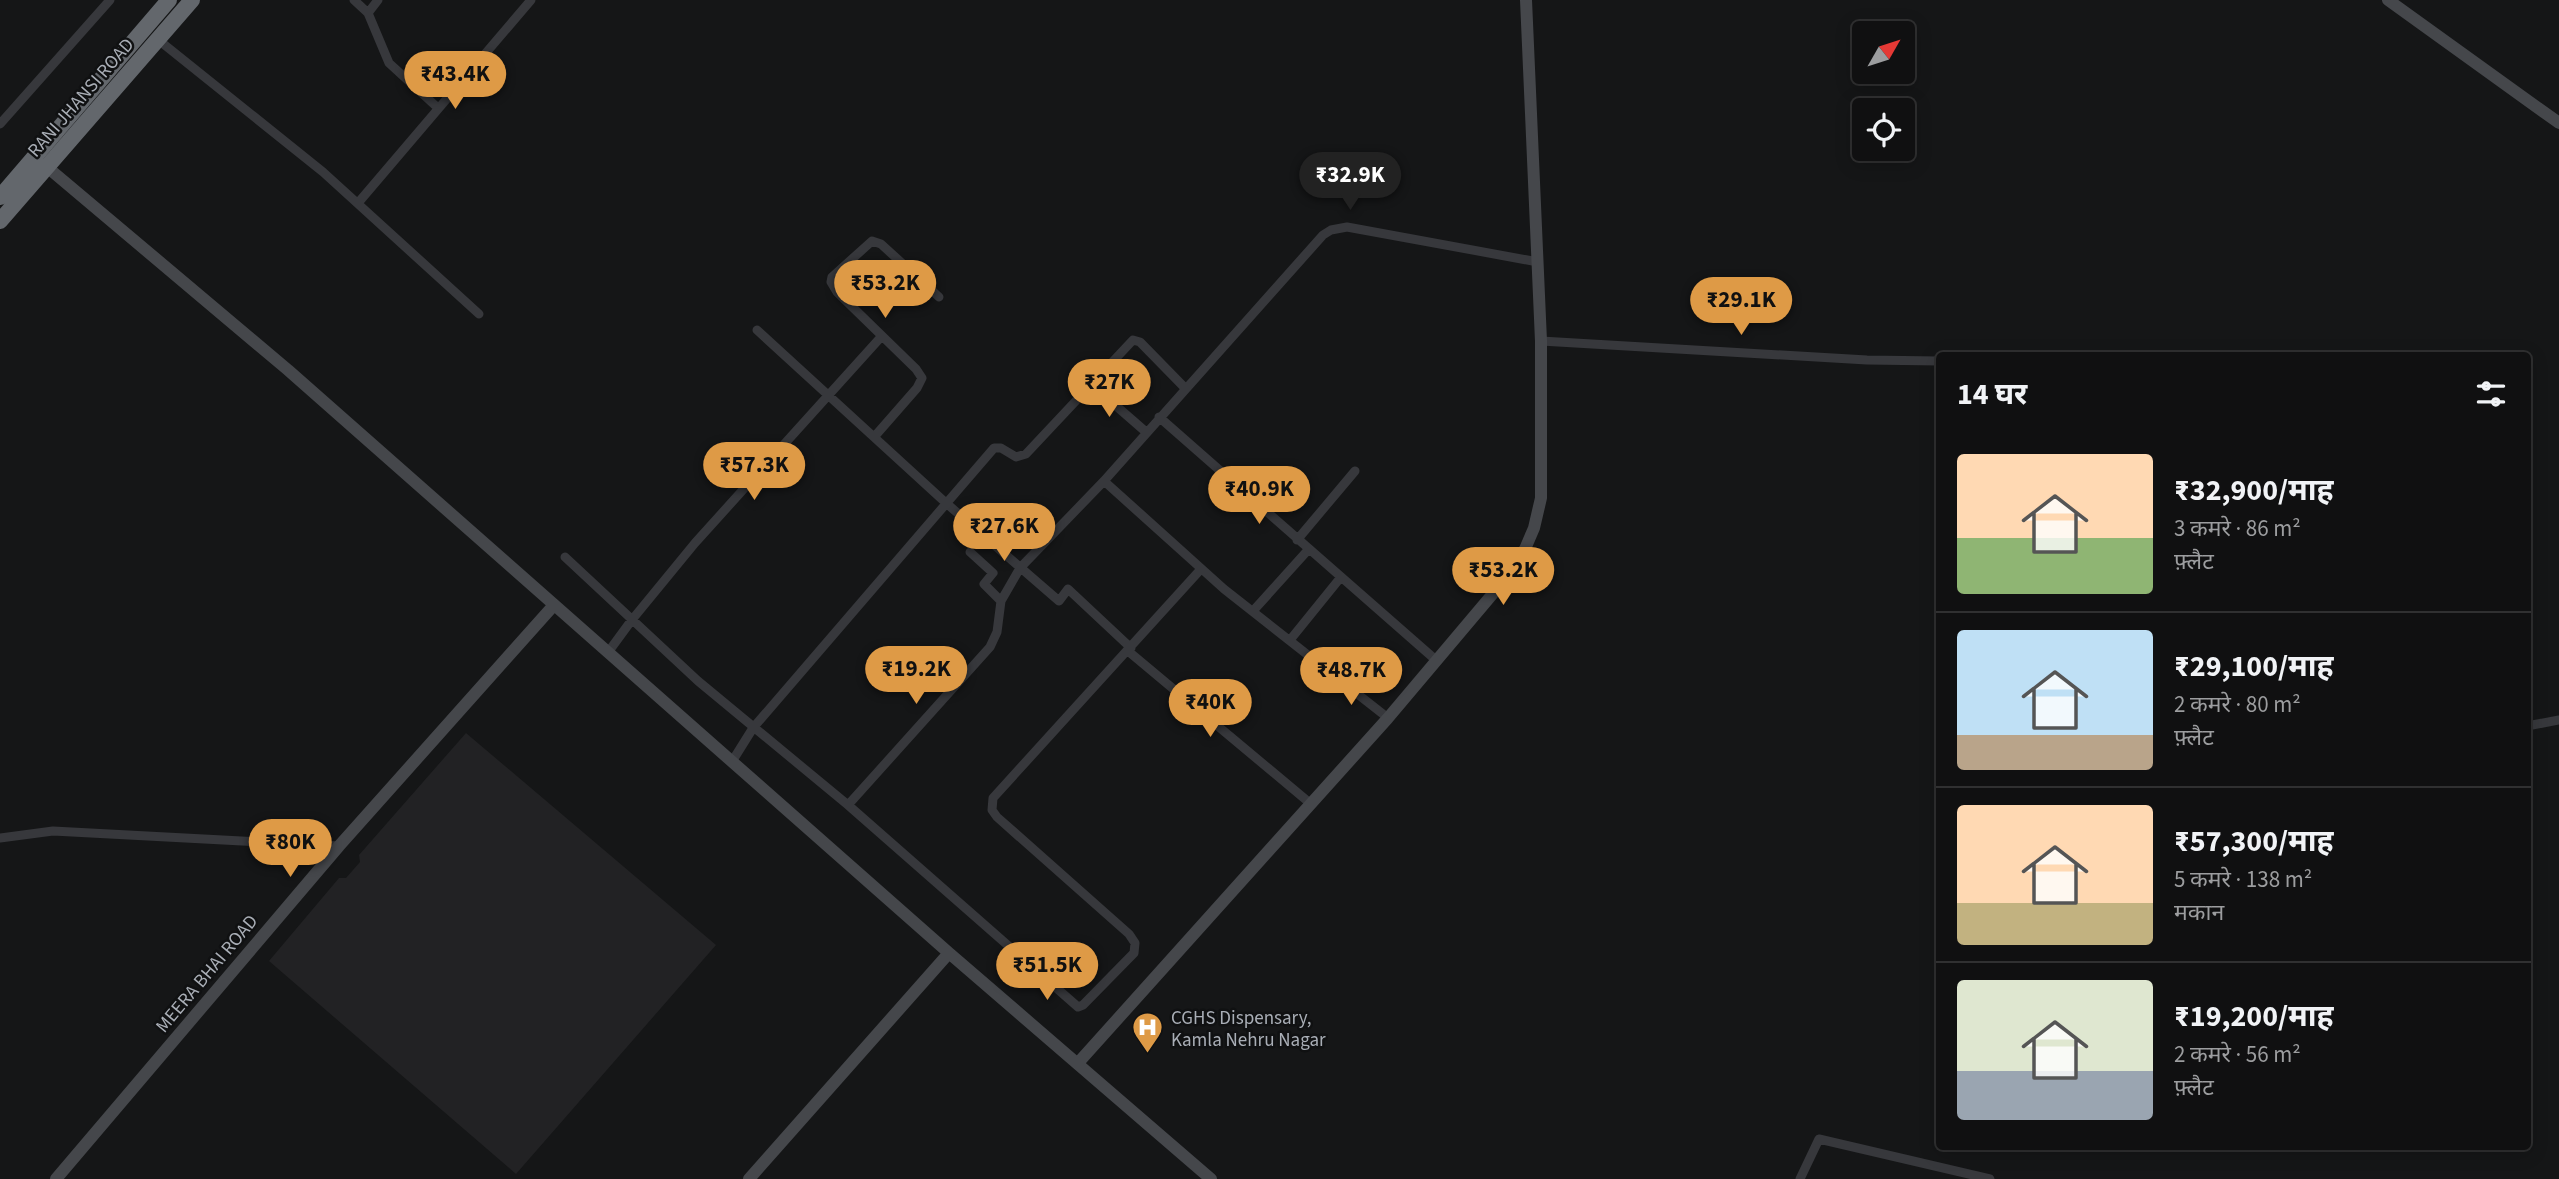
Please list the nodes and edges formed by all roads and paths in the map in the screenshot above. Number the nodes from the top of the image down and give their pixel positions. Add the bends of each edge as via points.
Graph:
1 (110, 0) edge
2 (169, 0) edge
3 (192, 0) edge
4 (354, 0) edge
5 (378, 0) edge
6 (531, 0) edge
7 (1526, 0) edge
8 (2388, 0) edge
9 (368, 13) junction
10 (143, 30) junction
11 (157, 40) junction
12 (438, 108) junction
13 (2559, 123) edge
14 (0, 124) edge
15 (47, 167) junction
16 (0, 197) edge
17 (358, 203) junction
18 (0, 221) edge
19 (1538, 262) junction
20 (939, 298) dead end
21 (479, 314) dead end
22 (757, 330) dead end
23 (881, 337) junction
24 (1541, 341) junction
25 (1936, 361) edge
26 (1091, 384) junction
27 (1185, 388) junction
28 (830, 396) junction
29 (1159, 417) junction
30 (1146, 432) junction
31 (875, 436) junction
32 (1355, 471) dead end
33 (1104, 481) junction
34 (946, 503) junction
35 (1297, 540) junction
36 (1308, 550) junction
37 (970, 552) dead end
38 (565, 557) dead end
39 (1020, 568) junction
40 (1202, 569) junction
41 (1341, 577) junction
42 (1001, 601) junction
43 (554, 605) junction
44 (1253, 611) junction
45 (631, 621) junction
46 (1290, 640) junction
47 (1130, 649) junction
48 (609, 651) junction
49 (1437, 661) junction
50 (1388, 718) junction
51 (2559, 720) edge
52 (2531, 725) edge
53 (753, 728) junction
54 (733, 760) junction
55 (1311, 804) junction
56 (848, 805) junction
57 (0, 838) edge
58 (339, 846) junction
59 (949, 953) junction
60 (1078, 1063) junction
61 (56, 1179) edge
62 (749, 1179) edge
63 (1211, 1179) edge
64 (1800, 1179) edge
65 (1990, 1179) edge

1 - 14 street
2 - 10 highway, RANI JHANSI ROAD
3 - 11 highway, RANI JHANSI ROAD
4 - 9 street
5 - 9 street
6 - 12 street
7 - 19 street
8 - 13 street
9 - 12 street via 388,64
10 - 11 street
10 - 16 highway, RANI JHANSI ROAD
11 - 15 highway, RANI JHANSI ROAD
11 - 17 street
12 - 17 street
15 - 18 highway, RANI JHANSI ROAD
15 - 43 street via 288,370
17 - 21 street
19 - 24 street
19 - 27 street via 1347,227 1331,230
20 - 23 street via 881,244 867,242 834,272 831,282
22 - 28 street
23 - 28 street
23 - 31 street via 922,378
24 - 25 street
24 - 49 street via 1541,498 1534,528 1496,590
26 - 27 street via 1133,340
26 - 30 street
26 - 34 street via 1026,454 1016,457 994,448
27 - 29 street
28 - 31 street
28 - 45 street via 695,543
29 - 30 street
29 - 35 street
30 - 33 street
31 - 34 street
32 - 35 street
33 - 39 street
33 - 40 street
34 - 39 street
34 - 53 street
35 - 36 street
36 - 41 street
36 - 44 street
37 - 42 street via 993,573 984,584
38 - 45 street
39 - 42 street
39 - 47 street via 1059,601 1068,589
40 - 44 street
40 - 47 street
41 - 46 street
41 - 49 street
42 - 56 street via 990,647
43 - 48 street
43 - 58 street, MEERA BHAI ROAD
44 - 46 street
45 - 48 street
45 - 53 street
46 - 50 street
47 - 55 street
47 - 56 street via 992,804 997,817 1135,943 1134,953 1083,1005 1069,1001
48 - 54 street
49 - 50 street
50 - 55 street
51 - 52 street
53 - 54 street
53 - 56 street
54 - 59 street
55 - 60 street
57 - 58 street via 53,831
58 - 61 street, MEERA BHAI ROAD
59 - 60 street
59 - 62 street
60 - 63 street
64 - 65 street via 1819,1139

